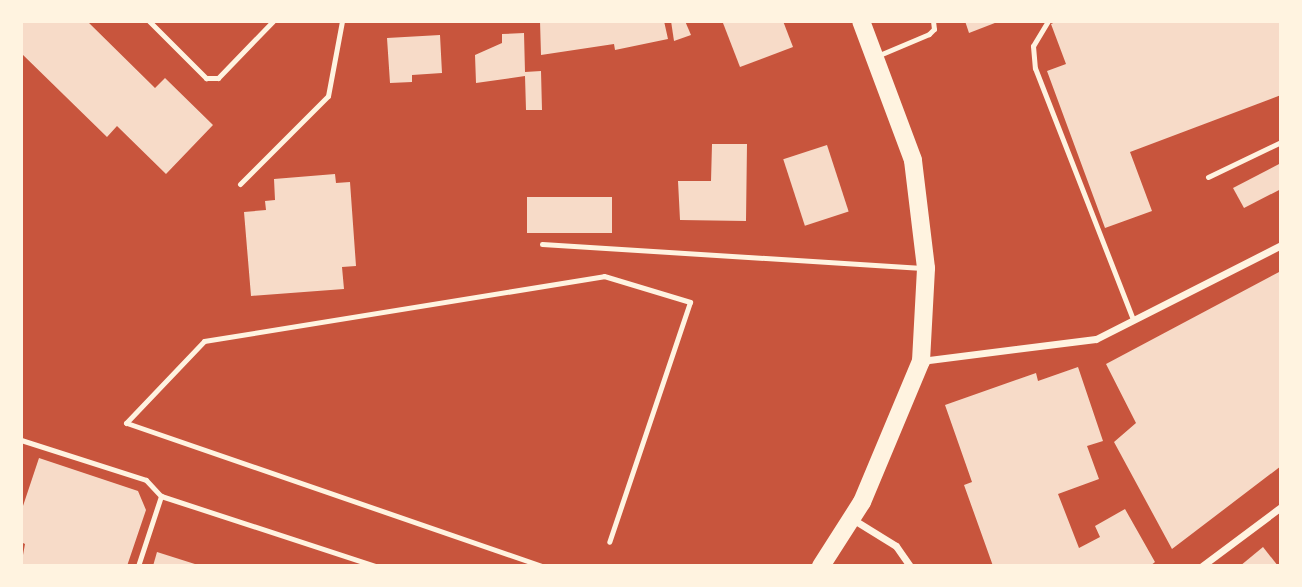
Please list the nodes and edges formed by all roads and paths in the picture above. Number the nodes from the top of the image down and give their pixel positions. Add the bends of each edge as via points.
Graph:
1 (149, 21) edge
2 (273, 21) edge
3 (342, 21) edge
4 (861, 21) edge
5 (933, 21) edge
6 (1048, 21) edge
7 (874, 57) junction
8 (1281, 142) edge
9 (1208, 177) dead end
10 (240, 184) dead end
11 (542, 244) dead end
12 (1281, 245) edge
13 (926, 268) junction
14 (1133, 320) junction
15 (921, 361) junction
16 (22, 443) edge
17 (161, 496) junction
18 (1281, 506) edge
19 (853, 519) junction
20 (609, 542) dead end
21 (138, 566) edge
22 (375, 566) edge
23 (542, 566) edge
24 (821, 566) edge
25 (910, 566) edge
26 (1202, 566) edge

1 - 2 lane via 206,78 218,78
3 - 10 lane via 328,96
4 - 7 main road
5 - 7 lane via 929,34
6 - 14 lane via 1033,46 1035,68
7 - 13 main road via 913,160
8 - 9 lane
11 - 13 lane
12 - 14 street
13 - 15 main road
14 - 15 street via 1096,338
15 - 19 main road via 903,412
16 - 17 lane via 146,480
17 - 21 lane
17 - 22 lane
18 - 26 street
19 - 24 main road
19 - 25 street via 896,546
20 - 23 lane via 690,302 604,276 204,341 127,423

